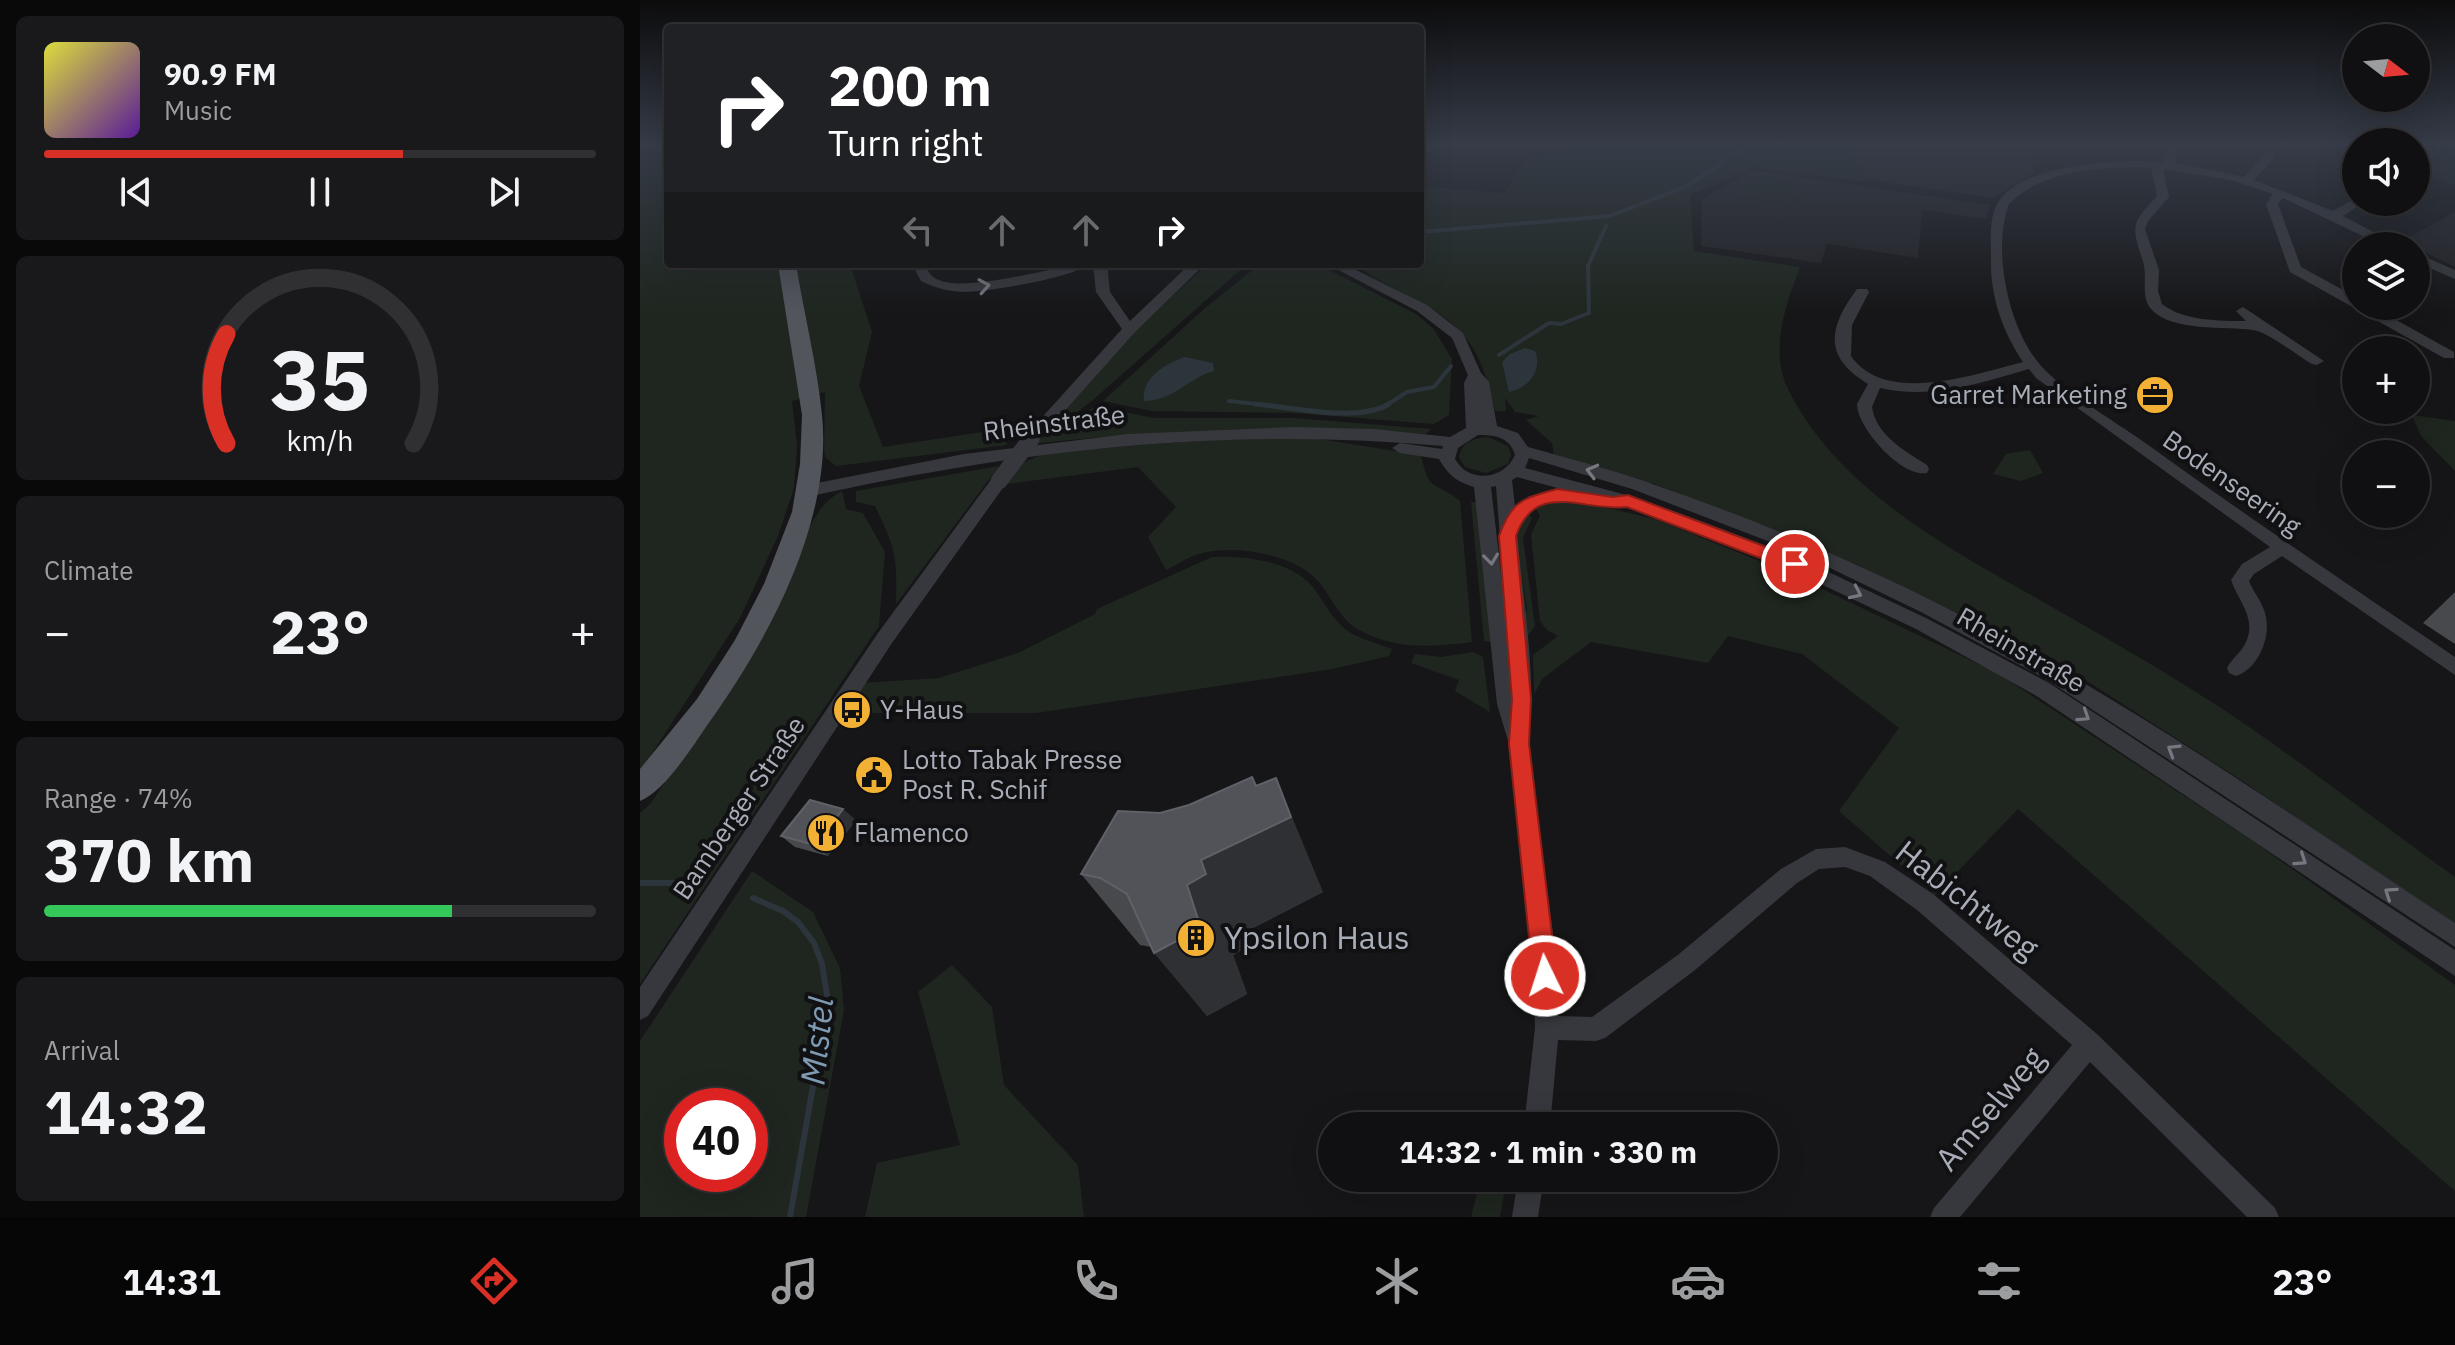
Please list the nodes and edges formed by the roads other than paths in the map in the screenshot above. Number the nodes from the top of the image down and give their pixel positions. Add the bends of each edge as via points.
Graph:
1 (2007, 201) edge
2 (2160, 201) edge
3 (2274, 201) edge
4 (2297, 201) edge
5 (2342, 211) edge
6 (2332, 217) junction
7 (2364, 232) edge
8 (2430, 263) edge
9 (788, 268) edge
10 (920, 268) edge
11 (1066, 268) edge
12 (1099, 268) edge
13 (1194, 268) edge
14 (1342, 268) edge
15 (2455, 275) edge
16 (1862, 292) dead end
17 (2342, 295) edge
18 (2243, 311) dead end
19 (2386, 320) edge
20 (2258, 325) junction
21 (1130, 329) junction
22 (2449, 355) dead end
23 (2317, 361) dead end
24 (2031, 364) junction
25 (1876, 383) junction
26 (1482, 430) junction
27 (1450, 448) junction
28 (1523, 451) junction
29 (1921, 469) dead end
30 (1510, 474) junction
31 (1482, 482) junction
32 (807, 491) junction
33 (1628, 501) junction
34 (1508, 536) junction
35 (2282, 548) junction
36 (2455, 667) edge
37 (2236, 668) dead end
38 (1519, 744) junction
39 (640, 789) edge
40 (2455, 936) edge
41 (2455, 964) edge
42 (640, 1008) edge
43 (1547, 1028) junction
44 (2089, 1044) junction
45 (1538, 1112) edge
46 (1529, 1192) edge
47 (1525, 1217) edge
48 (1943, 1217) edge
49 (2266, 1217) edge

1 - 24 street, Bodenseering via 1997,259 2002,305
2 - 20 street via 2139,229 2153,273 2149,284 2155,304 2172,316 2241,328
3 - 17 street via 2295,269
4 - 6 street, Bodenseering
5 - 6 street
6 - 7 street, Bodenseering
8 - 15 street
9 - 32 main road via 812,415
10 -> 11 street via 930,283 961,289
12 - 21 street via 1109,306
13 - 21 street, Bamberger Straße
14 - 26 street via 1449,327 1475,375 1471,383
16 - 25 street via 1848,309 1843,353 1852,367
18 - 20 street
19 - 22 street
20 - 23 street via 2294,340
21 - 42 street, Bamberger Straße, bridge via 1031,439 885,638
24 - 25 street via 1926,387
24 - 35 street, Bodenseering via 2068,398
25 - 29 street via 1865,413 1885,444
26 - 27 street
26 - 28 street via 1513,437
27 - 31 street via 1455,472
27 - 32 street, Rheinstraße via 1310,434 1095,442 923,467
28 - 30 street via 1522,461
40 -> 28 street, Rheinstraße via 2051,673 1927,607 1805,549 1638,485
30 - 31 street
30 - 33 street, Rheinstraße
30 - 34 street
31 -> 38 street via 1507,704
32 - 39 main road via 763,615 690,727
33 - 34 street via 1542,498 1522,507
33 -> 41 street, Rheinstraße via 1795,564 2042,689
34 - 38 street via 1522,699
35 - 36 street, Bodenseering
35 - 37 street via 2240,580 2259,627 2253,654
38 - 43 street via 1544,949
43 - 44 street, Habichtweg via 1596,1029 1687,962 1789,876 1816,859 1845,857 1901,883
43 - 45 street
44 - 48 street, Amselweg
44 - 49 street, Habichtweg
46 - 47 street

